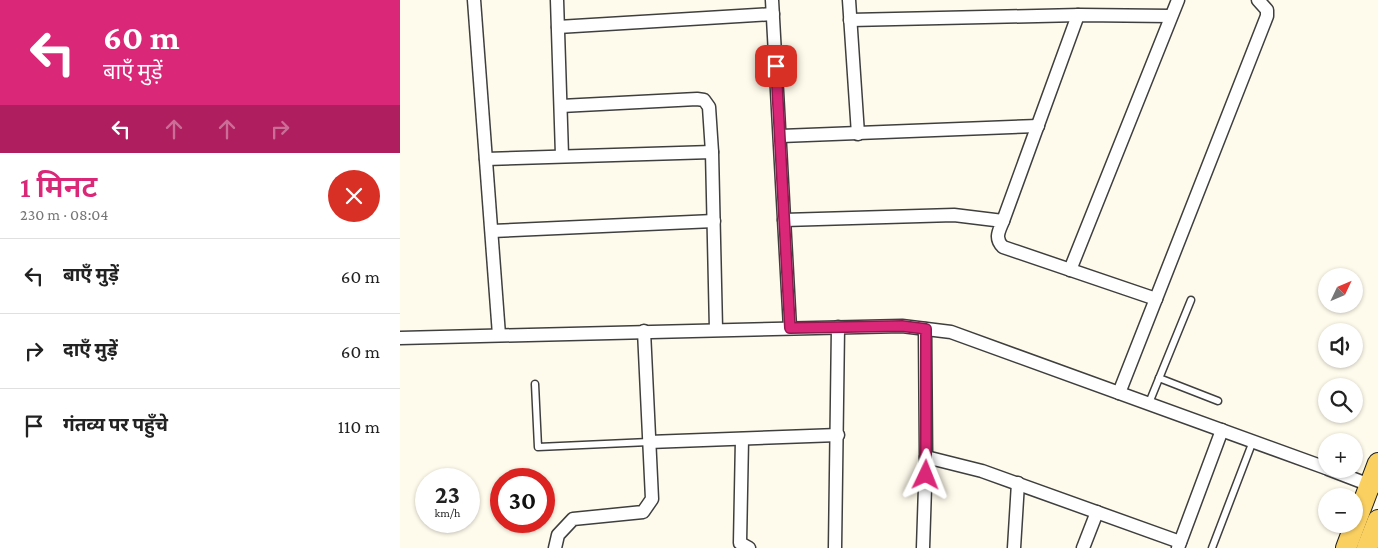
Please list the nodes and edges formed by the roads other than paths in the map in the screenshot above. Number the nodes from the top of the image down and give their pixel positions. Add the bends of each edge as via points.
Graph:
1 (474, 0) edge
2 (557, 0) edge
3 (772, 0) edge
4 (849, 0) edge
5 (1178, 0) edge
6 (1258, 0) edge
7 (773, 14) junction
8 (1078, 15) junction
9 (1170, 16) junction
10 (850, 20) junction
11 (558, 27) junction
12 (561, 106) junction
13 (1038, 126) junction
14 (858, 134) junction
15 (780, 136) junction
16 (712, 152) junction
17 (562, 155) junction
18 (486, 159) junction
19 (784, 220) junction
20 (1003, 220) junction
21 (714, 221) junction
22 (492, 231) junction
23 (1070, 270) junction
24 (1156, 299) junction
25 (1191, 300) dead end
26 (838, 327) junction
27 (790, 328) junction
28 (926, 329) junction
29 (716, 330) junction
30 (644, 331) junction
31 (499, 335) junction
32 (400, 338) edge
33 (1159, 378) junction
34 (535, 384) dead end
35 (1120, 393) junction
36 (1218, 401) dead end
37 (1149, 403) junction
38 (1222, 430) junction
39 (838, 435) junction
40 (742, 439) junction
41 (1253, 441) junction
42 (649, 442) junction
43 (926, 457) junction
44 (1318, 465) edge
45 (1363, 473) edge
46 (1376, 475) edge
47 (1018, 483) junction
48 (1097, 512) junction
49 (1378, 520) edge
50 (1179, 545) edge
51 (555, 548) edge
52 (749, 548) edge
53 (835, 548) edge
54 (923, 548) edge
55 (1014, 548) edge
56 (1083, 548) edge
57 (1212, 548) edge
58 (1346, 548) edge
59 (1367, 548) edge

1 - 18 street
2 - 11 street
3 - 7 street
4 - 10 street
5 - 9 street
6 - 24 street via 1267,16
7 - 11 street
7 - 15 street
8 - 9 street
8 - 10 street
8 - 13 street
9 - 23 street
10 - 14 street
11 - 12 street
12 - 16 street via 704,100 709,107
12 - 17 street
13 - 14 street
13 - 20 street
14 - 15 street
15 - 19 street
16 - 17 street
16 - 21 street
17 - 18 street
18 - 22 street
19 - 20 street via 954,215
19 - 27 street
20 - 23 street via 997,235 1003,246
21 - 22 street
21 - 29 street
22 - 31 street
23 - 24 street
24 - 35 street
25 - 33 lane
26 - 27 street
26 - 28 street
26 - 39 street
27 - 29 street
28 - 35 street via 951,332
28 - 43 street
29 - 30 street
30 - 31 street
30 - 42 street
31 - 32 street
33 - 36 lane
33 - 37 lane
34 - 42 lane via 538,447
35 - 37 street
37 - 38 street
38 - 41 street
38 - 50 street
39 - 40 street
39 - 53 street
40 - 42 street
40 - 52 street via 740,544
41 - 44 street
41 - 57 lane
42 - 51 street via 652,499 647,508 643,512 573,519 558,535
43 - 47 street
43 - 54 street
45 - 46 street
46 - 58 main road
47 - 48 street
47 - 55 street
48 - 50 street
48 - 56 street
49 - 59 main road

